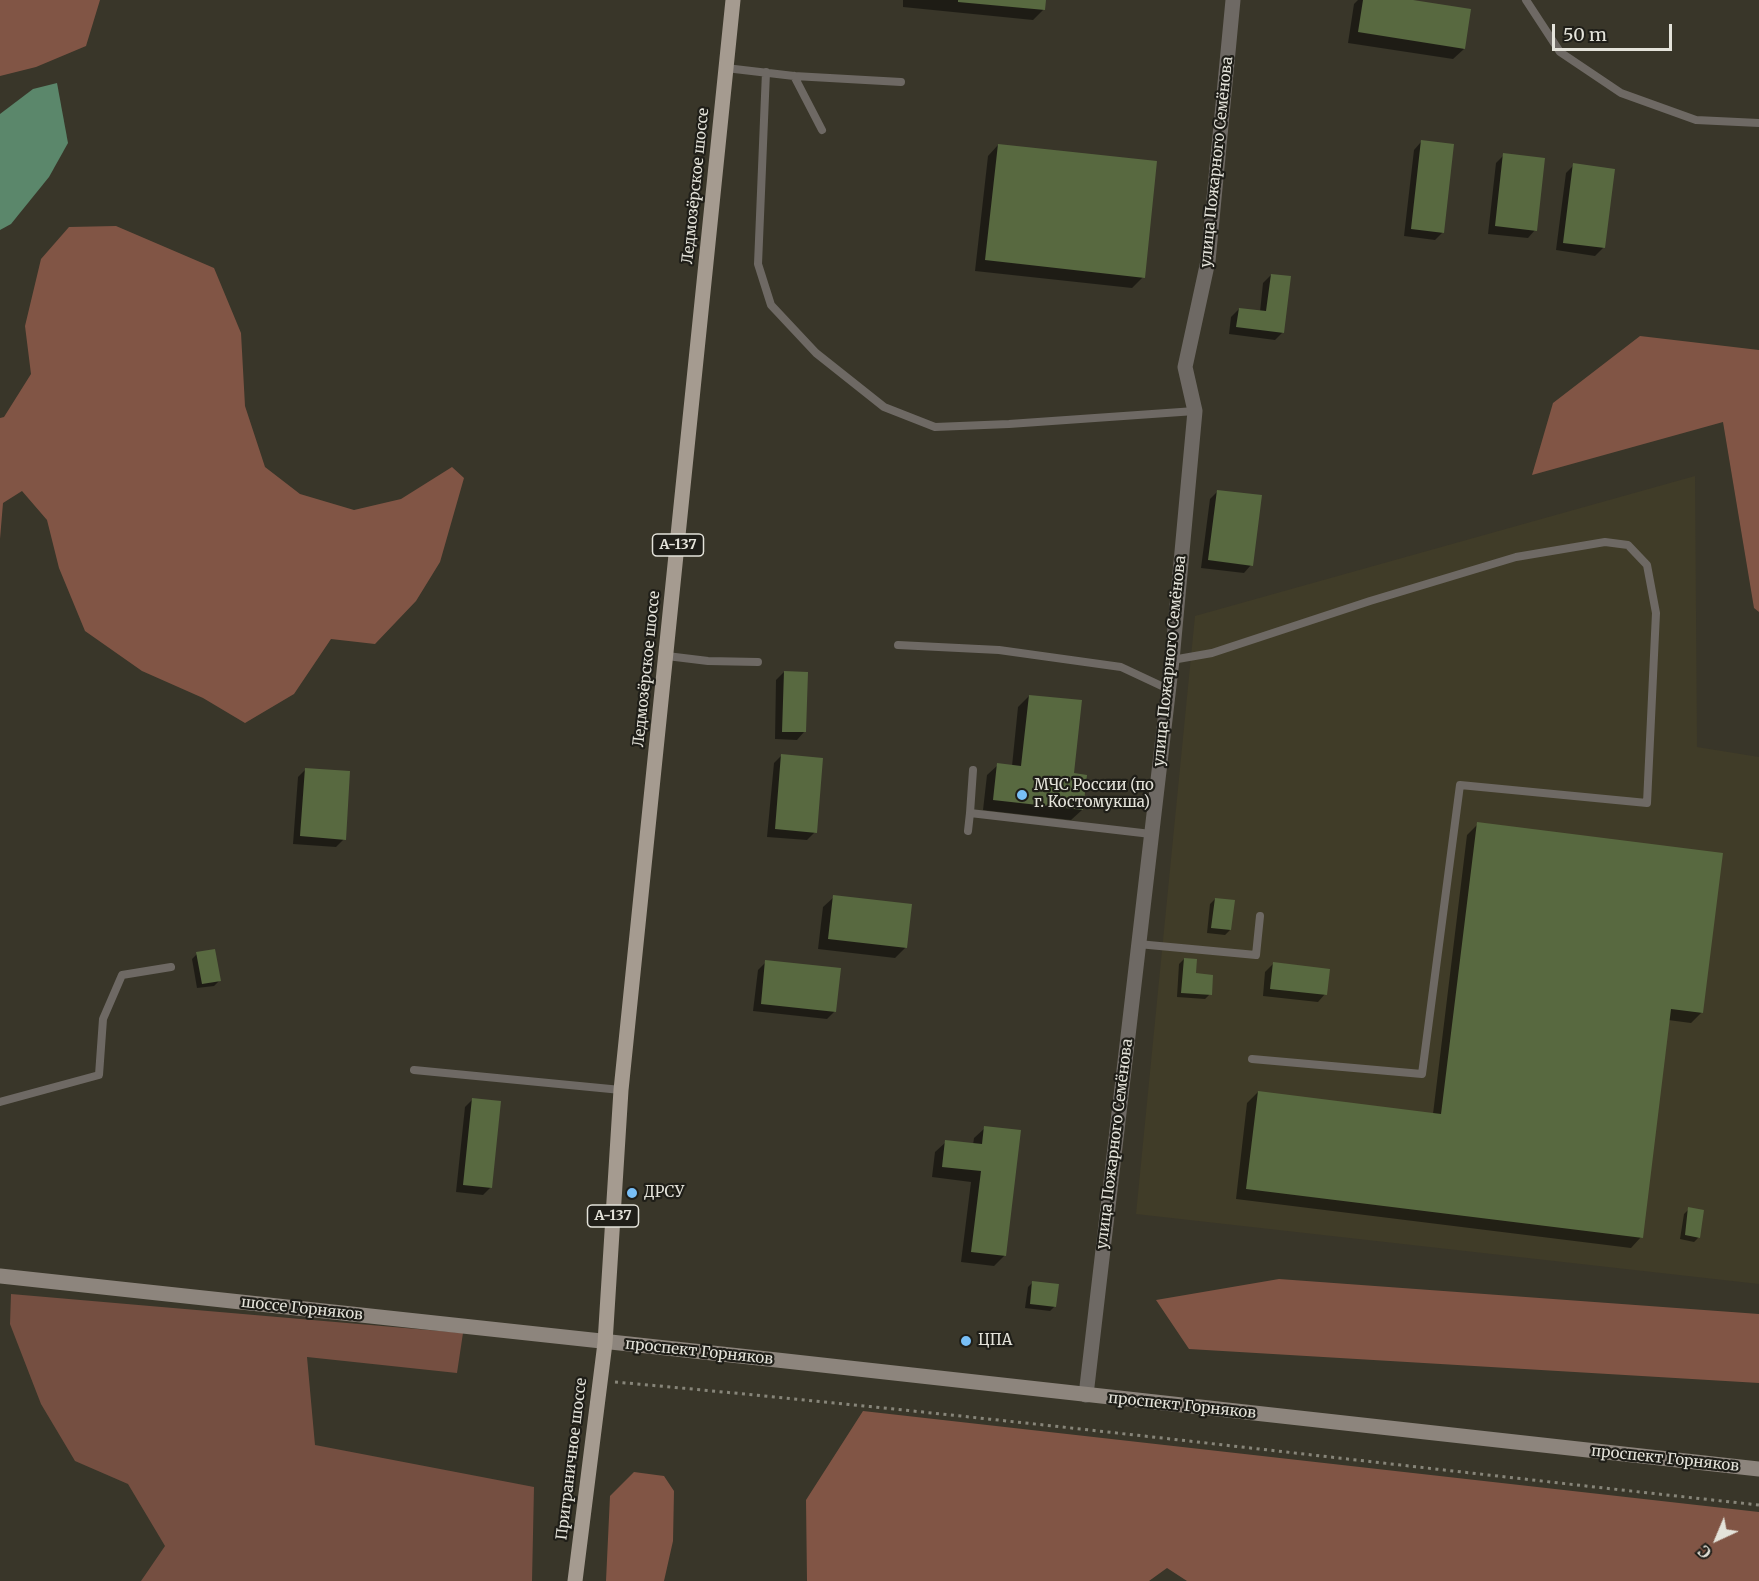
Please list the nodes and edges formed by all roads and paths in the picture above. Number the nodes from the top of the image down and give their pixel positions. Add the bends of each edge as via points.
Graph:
1 (733, 0) edge
2 (1233, 0) edge
3 (1526, 0) edge
4 (726, 68) junction
5 (766, 72) junction
6 (794, 76) junction
7 (901, 82) dead end
8 (1759, 123) edge
9 (822, 130) dead end
10 (1195, 411) junction
11 (898, 645) dead end
12 (667, 656) junction
13 (1172, 660) junction
14 (758, 662) dead end
15 (1168, 689) junction
16 (973, 770) dead end
17 (970, 813) junction
18 (968, 831) dead end
19 (1151, 834) junction
20 (1260, 916) dead end
21 (1138, 944) junction
22 (171, 967) dead end
23 (1252, 1059) dead end
24 (414, 1070) dead end
25 (621, 1090) junction
26 (0, 1102) edge
27 (0, 1276) edge
28 (605, 1342) junction
29 (600, 1381) junction
30 (1086, 1395) junction
31 (1759, 1469) edge
32 (1759, 1505) edge
33 (575, 1581) edge

1 - 4 main road, Ледмозёрское шоссе / А-137
2 - 10 street, улица Пожарного Семёнова via 1209,261 1185,367
3 - 8 lane via 1560,52 1621,93 1696,120
4 - 5 lane
4 - 12 main road, Ледмозёрское шоссе / А-137
5 - 6 lane
5 - 10 lane via 758,264 771,304 824,360 884,407 935,427
6 - 7 lane
6 - 9 lane
10 - 13 street, улица Пожарного Семёнова
11 - 15 lane via 999,650 1121,667
12 - 14 lane
12 - 25 main road, Ледмозёрское шоссе / А-137
13 - 15 street, улица Пожарного Семёнова
13 - 23 lane via 1212,653 1516,557 1605,542 1628,546 1647,565 1656,613 1647,803 1460,785 1422,1074
15 - 19 street, улица Пожарного Семёнова
16 - 17 lane
17 - 18 lane
17 - 19 lane
19 - 21 street, улица Пожарного Семёнова
20 - 21 lane via 1256,955
21 - 30 street, улица Пожарного Семёнова
22 - 26 lane via 122,975 104,1019 99,1075
24 - 25 lane
25 - 28 main road, Ледмозёрское шоссе / А-137
27 - 28 main road, шоссе Горняков
28 - 29 main road, Приграничное шоссе / А-137
28 - 30 main road, проспект Горняков
29 - 32 path via 1070,1427
29 - 33 main road, Приграничное шоссе / А-137
30 - 31 main road, проспект Горняков

